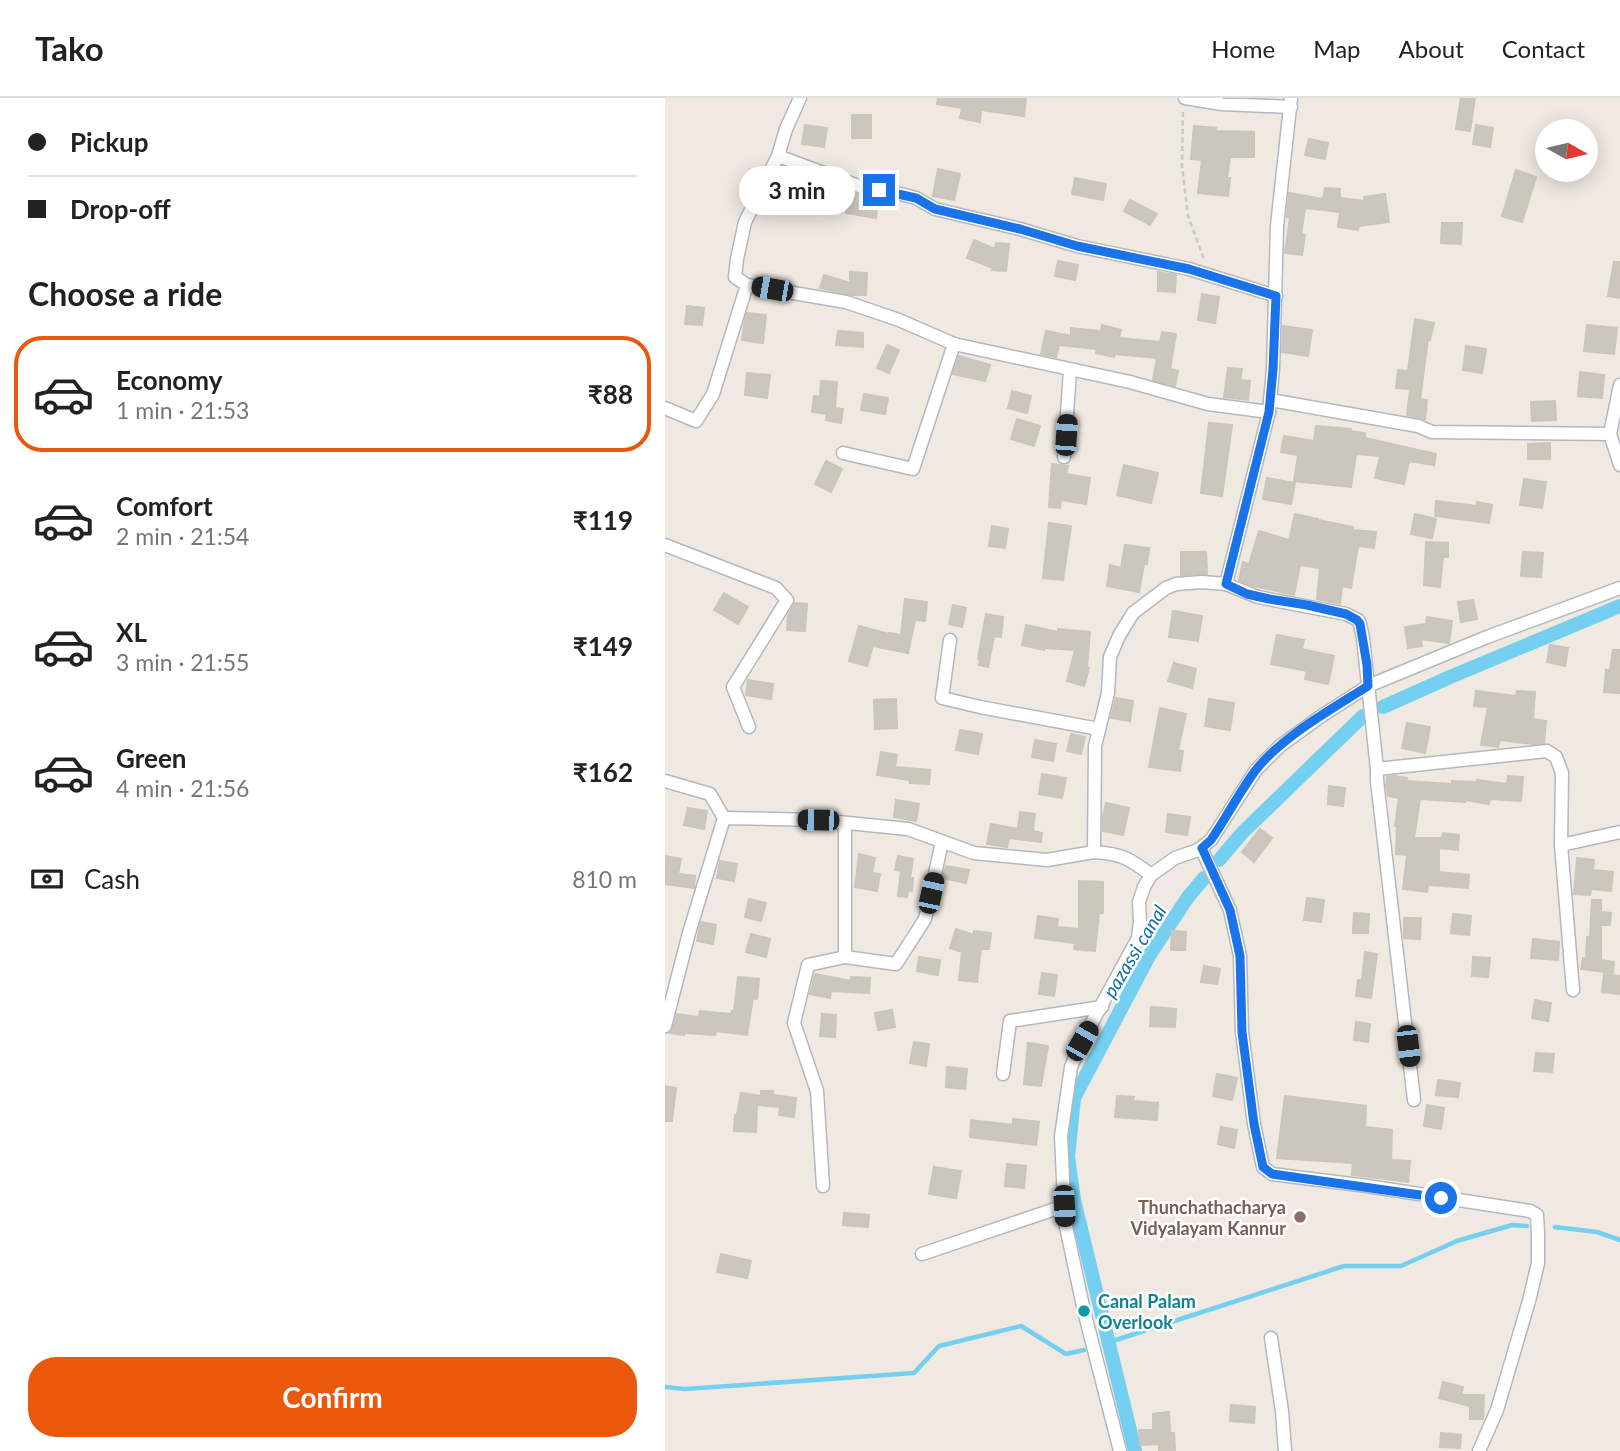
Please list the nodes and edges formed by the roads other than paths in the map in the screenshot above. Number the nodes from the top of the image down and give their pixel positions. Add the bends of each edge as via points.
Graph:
1 (800, 98) edge
2 (1193, 99) edge
3 (1291, 103) edge
4 (778, 156) junction
5 (747, 285) junction
6 (1276, 296) junction
7 (954, 344) junction
8 (1070, 370) junction
9 (1620, 385) edge
10 (1269, 406) junction
11 (665, 408) edge
12 (1611, 434) junction
13 (843, 453) dead end
14 (1064, 457) dead end
15 (1620, 466) edge
16 (665, 545) edge
17 (1226, 584) junction
18 (1620, 588) edge
19 (950, 640) dead end
20 (1368, 686) junction
21 (749, 727) dead end
22 (1099, 729) junction
23 (1377, 769) junction
24 (665, 781) edge
25 (724, 818) junction
26 (845, 823) junction
27 (1620, 832) edge
28 (942, 842) junction
29 (1561, 845) junction
30 (1202, 848) junction
31 (1094, 852) junction
32 (1151, 875) junction
33 (845, 957) junction
34 (1573, 990) dead end
35 (1102, 1007) junction
36 (665, 1026) edge
37 (1003, 1074) dead end
38 (1414, 1100) dead end
39 (823, 1186) dead end
40 (1064, 1206) junction
41 (922, 1254) dead end
42 (1271, 1338) dead end
43 (1120, 1451) edge
44 (1285, 1451) edge
45 (1479, 1451) edge

1 - 4 street
2 - 3 street via 1236,105
3 - 6 street via 1277,226
4 - 5 street via 745,222 735,277
4 - 6 street via 864,188 916,198 935,209 1189,269
5 - 7 street via 846,302
5 - 11 street via 713,394 696,421
6 - 10 street
7 - 8 street
7 - 13 street via 913,469
8 - 10 street via 1208,404
8 - 14 street
9 - 12 street
10 - 12 street via 1418,426 1432,432
10 - 17 street
12 - 15 street
16 - 21 street via 776,588 787,600 733,687
17 - 20 street via 1247,594 1357,620
17 - 22 street via 1176,584 1133,613 1110,657
18 - 20 street
19 - 22 street via 942,698
20 - 23 street
20 - 30 street via 1280,746 1255,770
22 - 31 street
23 - 29 street via 1547,751 1556,757 1562,773
23 - 38 street
24 - 25 street via 710,794
25 - 26 street
25 - 36 street
26 - 28 street via 908,830
26 - 33 street
27 - 29 street
28 - 31 street via 974,853 1047,860
28 - 33 street via 925,919 896,964
29 - 34 street
30 - 32 street via 1175,858
30 - 45 street via 1230,910 1240,956 1242,1032 1263,1167 1272,1174 1537,1215 1538,1263 1529,1301 1497,1410
31 - 32 street via 1115,853
32 - 35 street via 1139,902 1138,938
33 - 39 street via 808,965 794,1023 817,1091
35 - 37 street via 1010,1021
35 - 40 street via 1071,1067 1061,1136
40 - 41 street
40 - 43 street via 1084,1311
42 - 44 street

